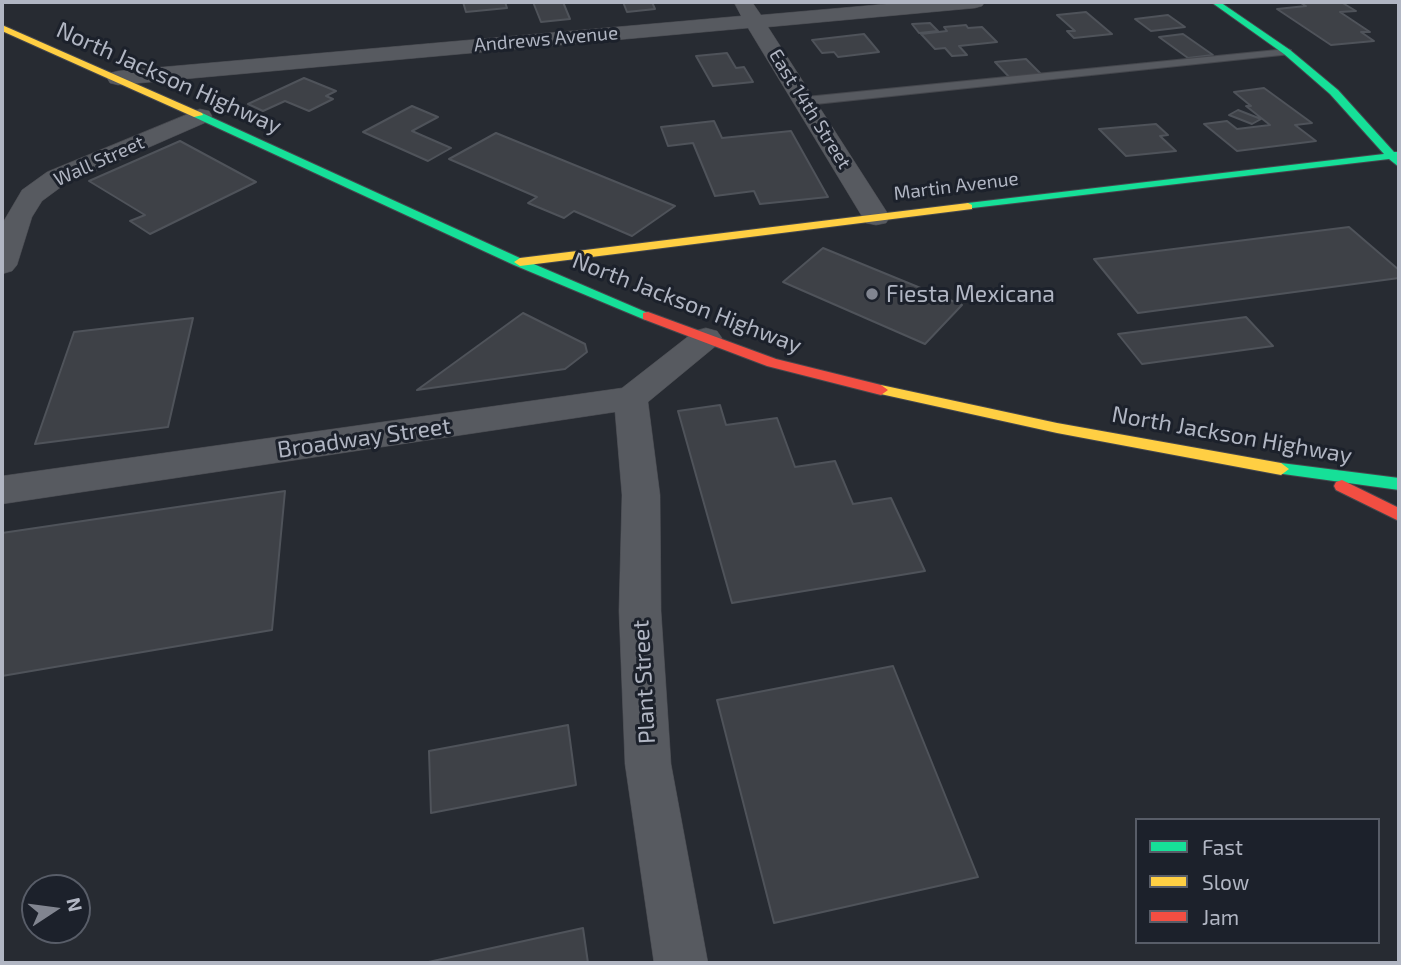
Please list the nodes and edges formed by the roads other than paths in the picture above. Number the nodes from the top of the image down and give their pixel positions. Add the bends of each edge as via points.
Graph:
1 (975, 2) edge
2 (1215, 2) edge
3 (748, 11) edge
4 (2, 28) edge
5 (1286, 52) junction
6 (118, 78) junction
7 (806, 101) junction
8 (200, 116) junction
9 (1397, 158) edge
10 (876, 217) junction
11 (518, 262) junction
12 (2, 265) edge
13 (706, 338) junction
14 (631, 398) junction
15 (1399, 466) edge
16 (1321, 476) junction
17 (1399, 484) edge
18 (2, 490) edge
19 (1399, 515) edge
20 (681, 963) edge

1 - 3 street, Andrews Avenue
2 - 5 main road
3 - 6 street, Andrews Avenue
3 - 7 street, East 14th Street
4 - 6 main road, North Jackson Highway
5 - 7 lane
5 - 9 main road via 1334,92
6 - 8 main road, North Jackson Highway
7 - 10 street, East 14th Street
8 - 11 main road, North Jackson Highway
8 - 12 street, Wall Street via 56,178 32,197 18,218
9 - 10 main road, Martin Avenue
10 - 11 main road, Martin Avenue
11 - 13 main road, North Jackson Highway
13 - 14 street
13 - 16 main road, North Jackson Highway via 772,363 907,397
14 - 18 street, Broadway Street
14 - 20 street, Plant Street via 641,495 640,611 648,764
15 - 16 main road
16 - 17 main road, North Jackson Highway
16 - 19 main road

